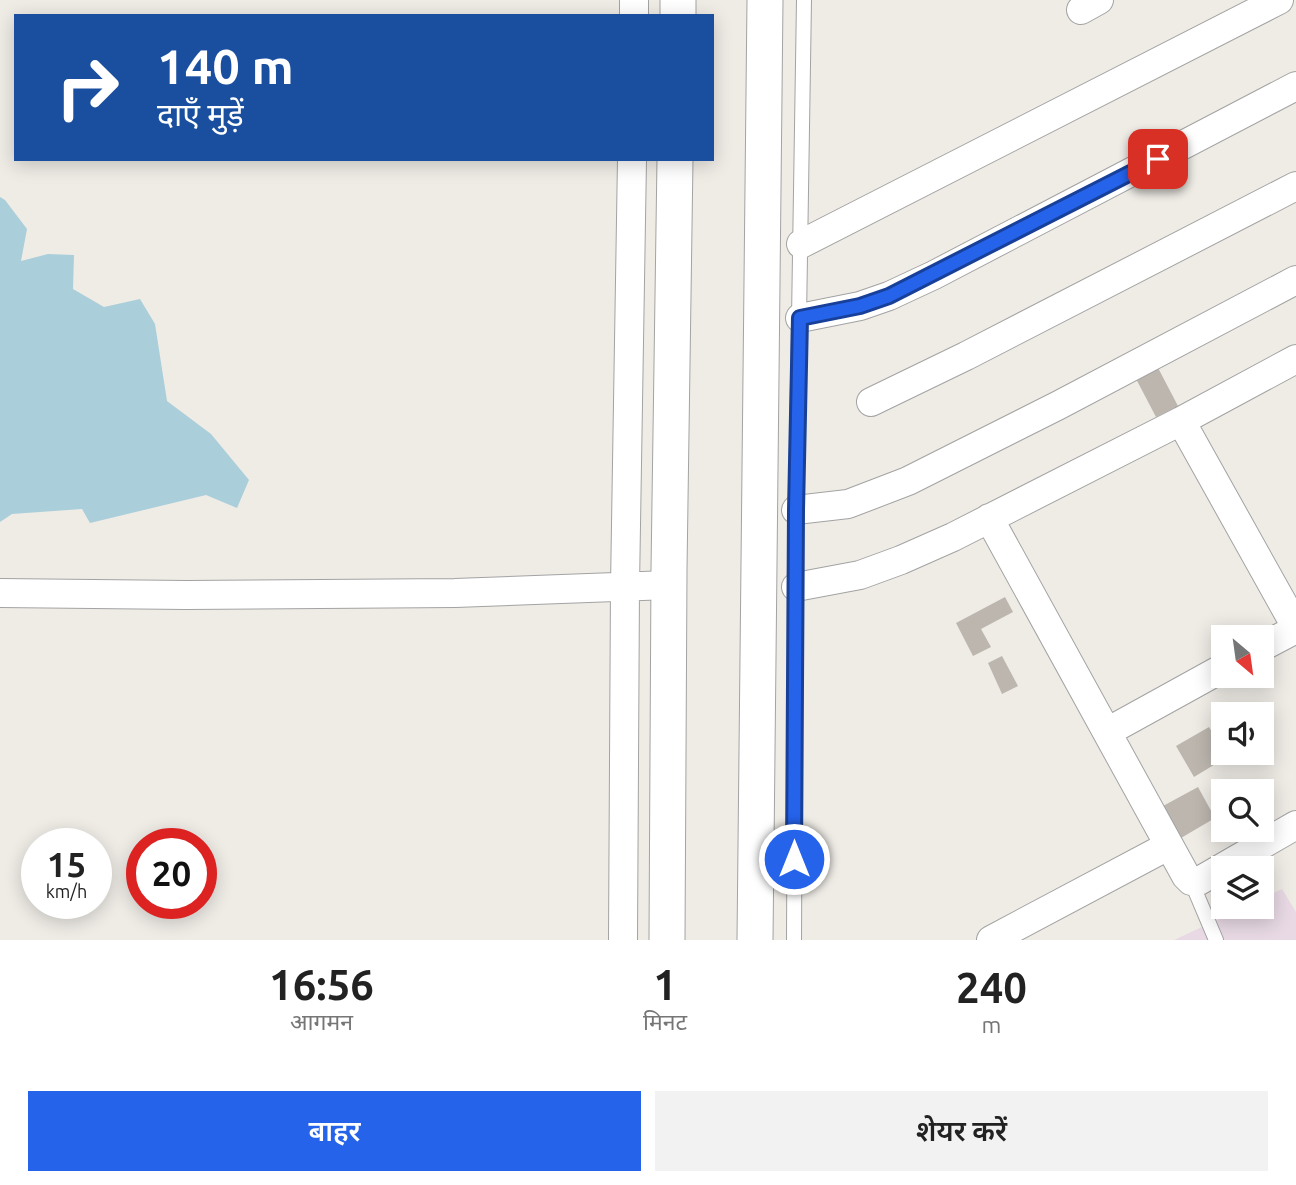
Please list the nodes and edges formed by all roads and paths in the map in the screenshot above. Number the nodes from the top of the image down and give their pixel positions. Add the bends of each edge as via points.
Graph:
1 (765, 0) edge
2 (804, 0) edge
3 (1279, 0) edge
4 (1296, 86) edge
5 (632, 161) edge
6 (676, 161) edge
7 (1296, 186) edge
8 (801, 244) junction
9 (1296, 280) edge
10 (800, 318) junction
11 (1296, 359) edge
12 (871, 402) dead end
13 (1181, 421) junction
14 (796, 510) junction
15 (989, 518) junction
16 (669, 585) junction
17 (625, 586) junction
18 (796, 587) junction
19 (0, 593) edge
20 (1296, 628) edge
21 (1274, 640) edge
22 (1211, 675) edge
23 (1107, 732) junction
24 (1296, 825) edge
25 (1168, 846) junction
26 (1191, 881) junction
27 (624, 940) edge
28 (667, 940) edge
29 (755, 940) edge
30 (794, 940) edge
31 (991, 940) edge
32 (1216, 940) edge

1 - 29 street
2 - 8 lane
3 - 8 street
4 - 10 street via 934,275 860,306
5 - 17 street
6 - 16 street
7 - 12 street
8 - 10 lane
9 - 14 street via 908,481 848,503
10 - 14 lane
11 - 13 street
13 - 15 street
13 - 20 street
14 - 18 lane
15 - 18 street via 881,568
15 - 23 street
16 - 17 street
16 - 28 street
17 - 19 street via 442,593
17 - 27 street
18 - 30 lane
20 - 21 street
22 - 23 street
23 - 25 street
24 - 26 street via 1199,881
25 - 26 street
25 - 31 street
26 - 32 lane

